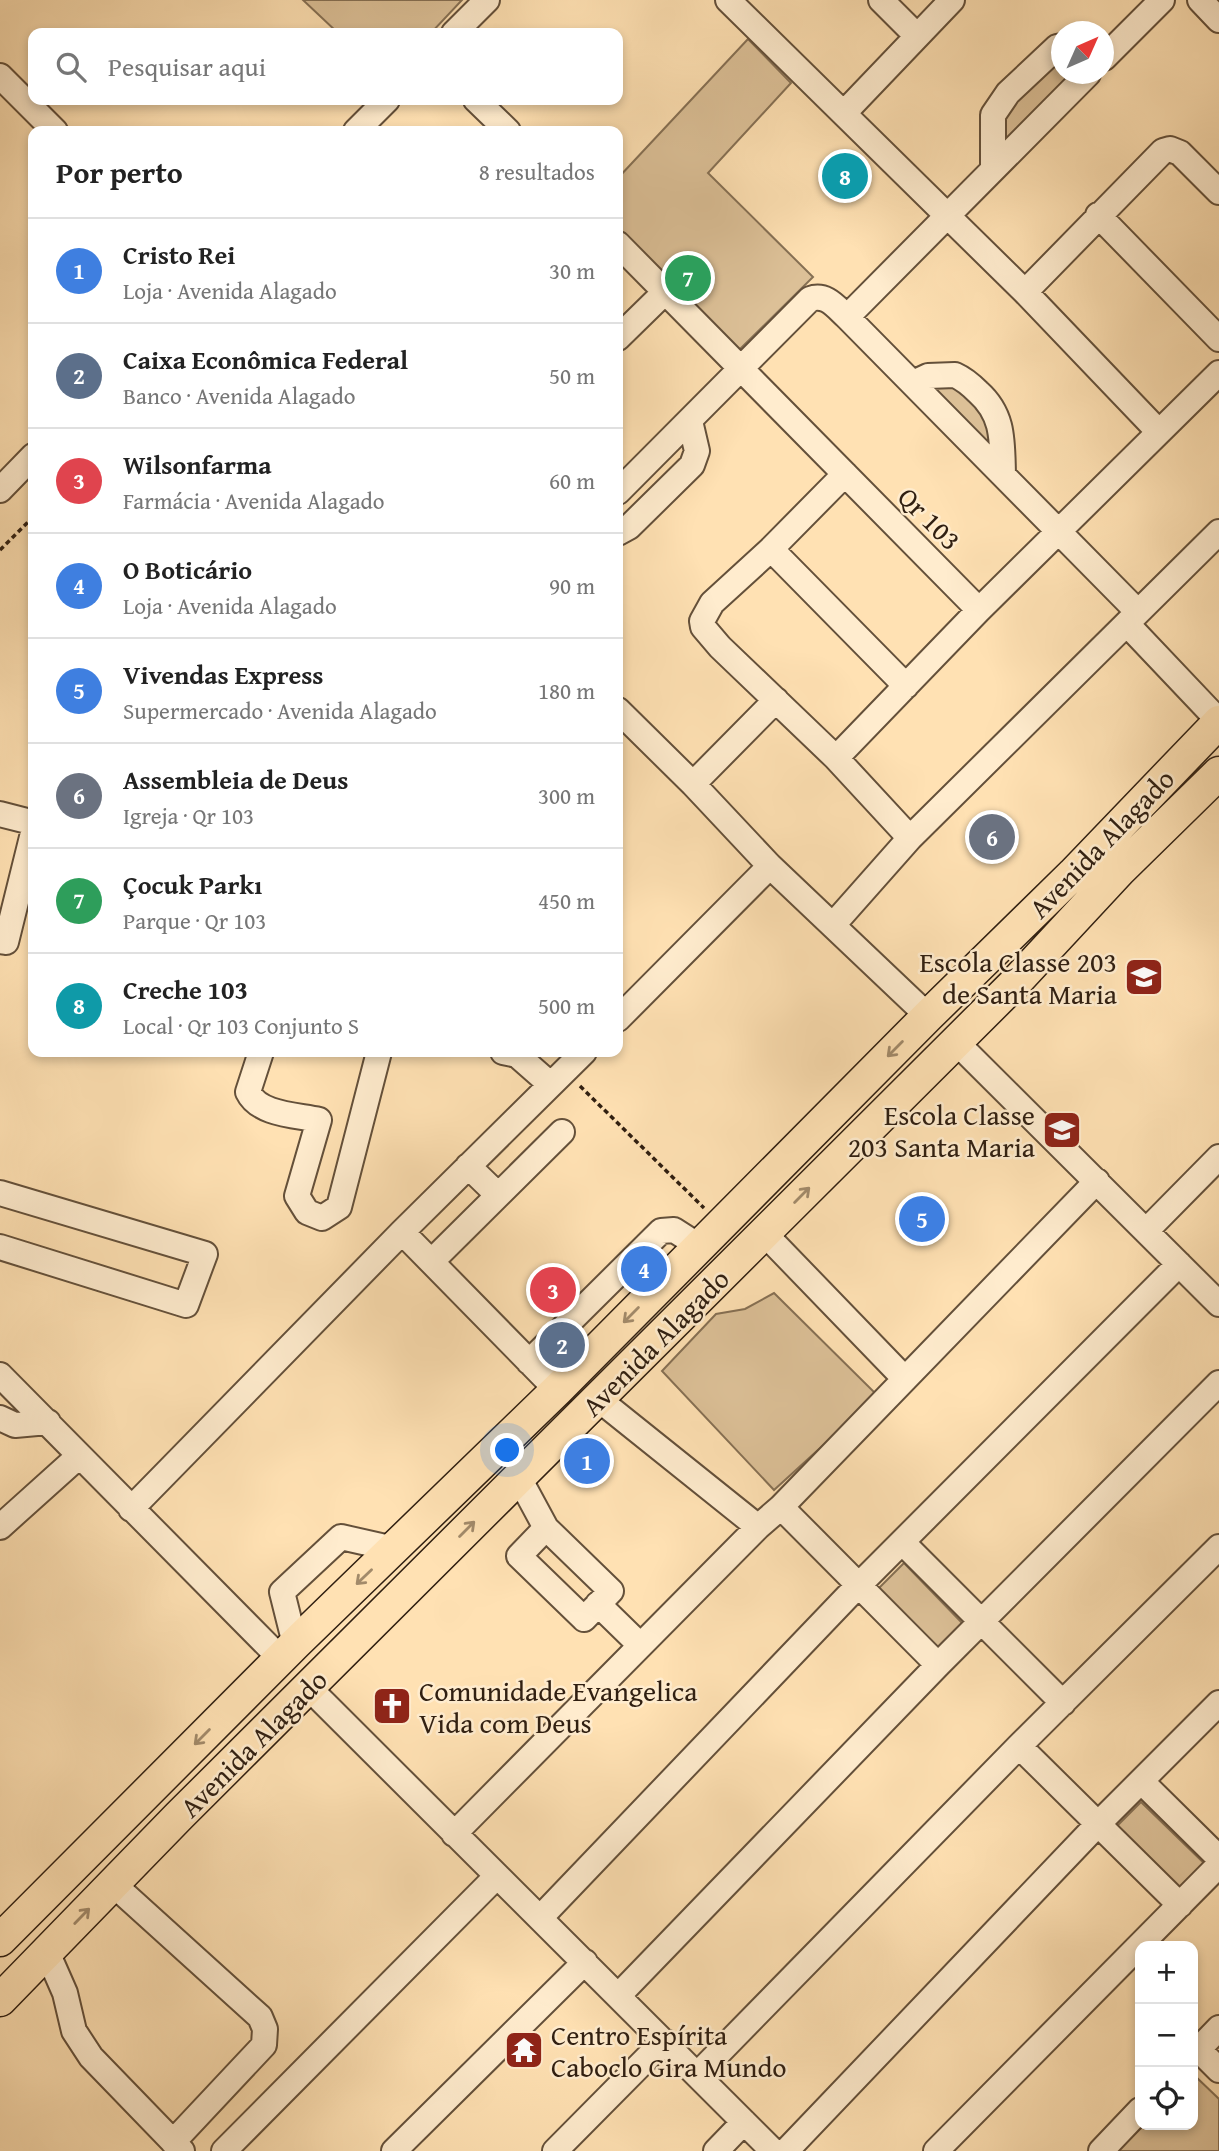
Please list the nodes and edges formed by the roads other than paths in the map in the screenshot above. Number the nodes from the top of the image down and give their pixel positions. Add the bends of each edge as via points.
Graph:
1 (487, 0) edge
2 (728, 0) edge
3 (881, 0) edge
4 (952, 0) edge
5 (1162, 0) edge
6 (1199, 0) edge
7 (1219, 19) edge
8 (459, 28) edge
9 (917, 36) junction
10 (1114, 43) edge
11 (1051, 53) edge
12 (0, 76) edge
13 (1078, 84) edge
14 (28, 104) edge
15 (29, 105) edge
16 (382, 105) edge
17 (481, 105) edge
18 (844, 113) junction
19 (50, 126) edge
20 (361, 126) edge
21 (503, 126) edge
22 (993, 168) junction
23 (1219, 192) edge
24 (1098, 215) junction
25 (946, 216) junction
26 (623, 249) edge
27 (665, 292) junction
28 (1025, 292) junction
29 (847, 317) junction
30 (623, 333) edge
31 (1219, 339) edge
32 (741, 370) junction
33 (1219, 373) edge
34 (912, 383) junction
35 (690, 421) junction
36 (1158, 431) junction
37 (28, 461) edge
38 (845, 474) junction
39 (1003, 474) junction
40 (623, 487) edge
41 (0, 490) edge
42 (623, 530) edge
43 (1057, 531) junction
44 (1219, 532) edge
45 (771, 549) junction
46 (979, 610) junction
47 (1132, 618) junction
48 (906, 686) junction
49 (776, 700) junction
50 (623, 715) edge
51 (1219, 722) edge
52 (836, 758) junction
53 (1170, 772) junction
54 (1219, 773) edge
55 (693, 784) junction
56 (0, 814) edge
57 (28, 821) edge
58 (910, 838) junction
59 (28, 852) edge
60 (770, 866) junction
61 (1119, 871) junction
62 (1073, 874) junction
63 (833, 925) junction
64 (0, 941) edge
65 (1013, 985) junction
66 (623, 1014) edge
67 (928, 1016) junction
68 (956, 1042) junction
69 (259, 1057) edge
70 (378, 1057) edge
71 (520, 1057) edge
72 (579, 1057) edge
73 (557, 1078) junction
74 (562, 1132) dead end
75 (1219, 1157) edge
76 (468, 1166) junction
77 (1097, 1181) junction
78 (0, 1194) edge
79 (498, 1195) junction
80 (1146, 1231) junction
81 (402, 1232) junction
82 (764, 1233) junction
83 (710, 1235) junction
84 (0, 1247) edge
85 (432, 1261) junction
86 (1180, 1264) junction
87 (1219, 1304) edge
88 (529, 1362) junction
89 (0, 1375) edge
90 (905, 1379) junction
91 (1219, 1383) edge
92 (557, 1390) junction
93 (597, 1398) junction
94 (0, 1418) edge
95 (48, 1422) junction
96 (504, 1440) junction
97 (79, 1456) junction
98 (519, 1478) junction
99 (781, 1507) junction
100 (131, 1509) junction
101 (0, 1527) edge
102 (758, 1527) junction
103 (546, 1528) junction
104 (902, 1542) junction
105 (398, 1545) junction
106 (1219, 1547) edge
107 (858, 1586) junction
108 (598, 1604) junction
109 (981, 1621) junction
110 (357, 1639) junction
111 (640, 1645) junction
112 (288, 1652) junction
113 (938, 1665) junction
114 (310, 1689) junction
115 (1063, 1703) junction
116 (1219, 1703) edge
117 (1020, 1746) junction
118 (1142, 1781) junction
119 (1098, 1824) junction
120 (454, 1834) junction
121 (1219, 1858) edge
122 (1219, 1865) edge
123 (496, 1877) junction
124 (113, 1884) junction
125 (1180, 1905) junction
126 (540, 1918) junction
127 (0, 1940) edge
128 (47, 1952) junction
129 (585, 1962) junction
130 (619, 1995) junction
131 (0, 2000) edge
132 (1219, 2028) edge
133 (664, 2041) junction
134 (1198, 2049) edge
135 (1198, 2054) edge
136 (1219, 2070) edge
137 (698, 2074) junction
138 (1135, 2115) edge
139 (744, 2122) junction
140 (178, 2146) edge
141 (224, 2151) edge
142 (394, 2151) edge
143 (555, 2151) edge
144 (716, 2151) edge
145 (774, 2151) edge
146 (786, 2151) edge
147 (936, 2151) edge
148 (1101, 2151) edge

1 - 8 street
2 - 18 street
3 - 9 street
4 - 9 street
5 - 10 street
6 - 7 street
9 - 18 street
11 - 22 street via 1008,93 993,115
12 - 14 street
13 - 22 street
15 - 19 street
16 - 20 street
17 - 21 street
18 - 25 street
22 - 25 street
23 - 24 street via 1180,153 1170,149 1156,156
24 - 28 street
24 - 31 street
25 - 28 street
25 - 29 street
26 - 27 street, Qr 103
27 - 30 street
27 - 32 street, Qr 103
28 - 36 street
29 - 32 street via 828,300 810,299
29 - 34 street
32 - 35 street
32 - 38 street, Qr 103
33 - 36 street
34 - 39 street
34 - 39 street via 928,376 956,375 988,401 999,422
35 - 40 street
35 - 42 street via 696,451 692,465
36 - 43 street
37 - 41 street
38 - 45 street
38 - 46 street, Qr 103
39 - 43 street
43 - 46 street
43 - 47 street
44 - 47 street
45 - 48 street
45 - 49 street via 712,603 702,621 720,647
46 - 48 street
47 - 51 street
47 - 58 street
48 - 52 street
49 - 52 street
49 - 55 street
50 - 55 street
51 - 53 main road, Avenida Alagado
52 - 58 street
53 - 61 main road via 1164,798 1105,856 1107,865
53 - 62 main road, Avenida Alagado
54 - 61 main road, Avenida Alagado
55 - 60 street
56 - 57 street
58 - 63 street
59 - 64 street via 5,942
60 - 63 street
60 - 66 street
61 - 65 main road, Avenida Alagado
62 - 65 main road via 1092,892 1034,953
62 - 67 main road, Avenida Alagado
63 - 67 street
65 - 68 main road, Avenida Alagado
67 -> 83 main road, Avenida Alagado
68 - 77 street
82 -> 68 main road, Avenida Alagado
69 - 70 street via 248,1092 252,1099 260,1107 319,1120 297,1196 307,1212 322,1219 339,1207
71 - 73 street
72 - 73 street
73 - 76 street
74 - 79 street
75 - 80 street
76 - 79 street
76 - 81 street
77 - 80 street
77 - 90 street
78 - 84 street via 205,1254 186,1305
79 - 85 street
80 - 86 street
81 - 85 street
81 - 100 street
82 - 90 street
82 - 93 main road, Avenida Alagado
83 - 88 street via 661,1231
83 -> 92 main road, Avenida Alagado
85 - 88 street
86 - 87 street
86 - 104 street
88 - 92 street
89 - 95 street
90 - 99 street
91 - 109 street
92 - 96 main road, Avenida Alagado
93 - 98 main road, Avenida Alagado
93 - 102 street
94 - 95 street via 15,1425
95 - 97 street
96 - 98 main road
96 - 105 main road, Avenida Alagado
97 - 100 street
97 - 101 street
98 - 103 street
110 -> 98 main road, Avenida Alagado
99 - 102 street
99 - 107 street
100 - 112 street
102 - 111 street
103 - 108 street via 611,1591
103 - 108 street via 519,1556 584,1619
104 - 107 street
104 - 109 street
105 - 110 main road via 420,1551 423,1564 371,1615
105 -> 112 main road, Avenida Alagado
105 - 112 street via 341,1537 282,1592
106 - 115 street
107 - 113 street
107 - 126 street
108 - 111 street
109 - 113 street
109 - 115 street
110 - 114 main road, Avenida Alagado
111 - 120 street
112 -> 127 main road, Avenida Alagado
113 - 130 street
114 - 120 street
114 - 124 main road, Avenida Alagado
115 - 117 street
116 - 118 street
117 - 119 street
117 - 137 street
118 - 119 street
118 - 121 street
119 - 125 street
119 - 146 street
120 - 123 street
122 - 125 street
123 - 126 street
123 - 141 street
128 -> 124 main road, Avenida Alagado
124 - 140 street via 260,2017 265,2029 264,2045
125 - 147 street
126 - 129 street
128 - 131 main road, Avenida Alagado
128 - 140 street via 65,1993 74,2031 91,2057
129 - 130 street
129 - 142 street
130 - 133 street
132 - 134 street
133 - 137 street
133 - 143 street
135 - 136 street
137 - 139 street
138 - 148 street
139 - 144 street
139 - 145 street

